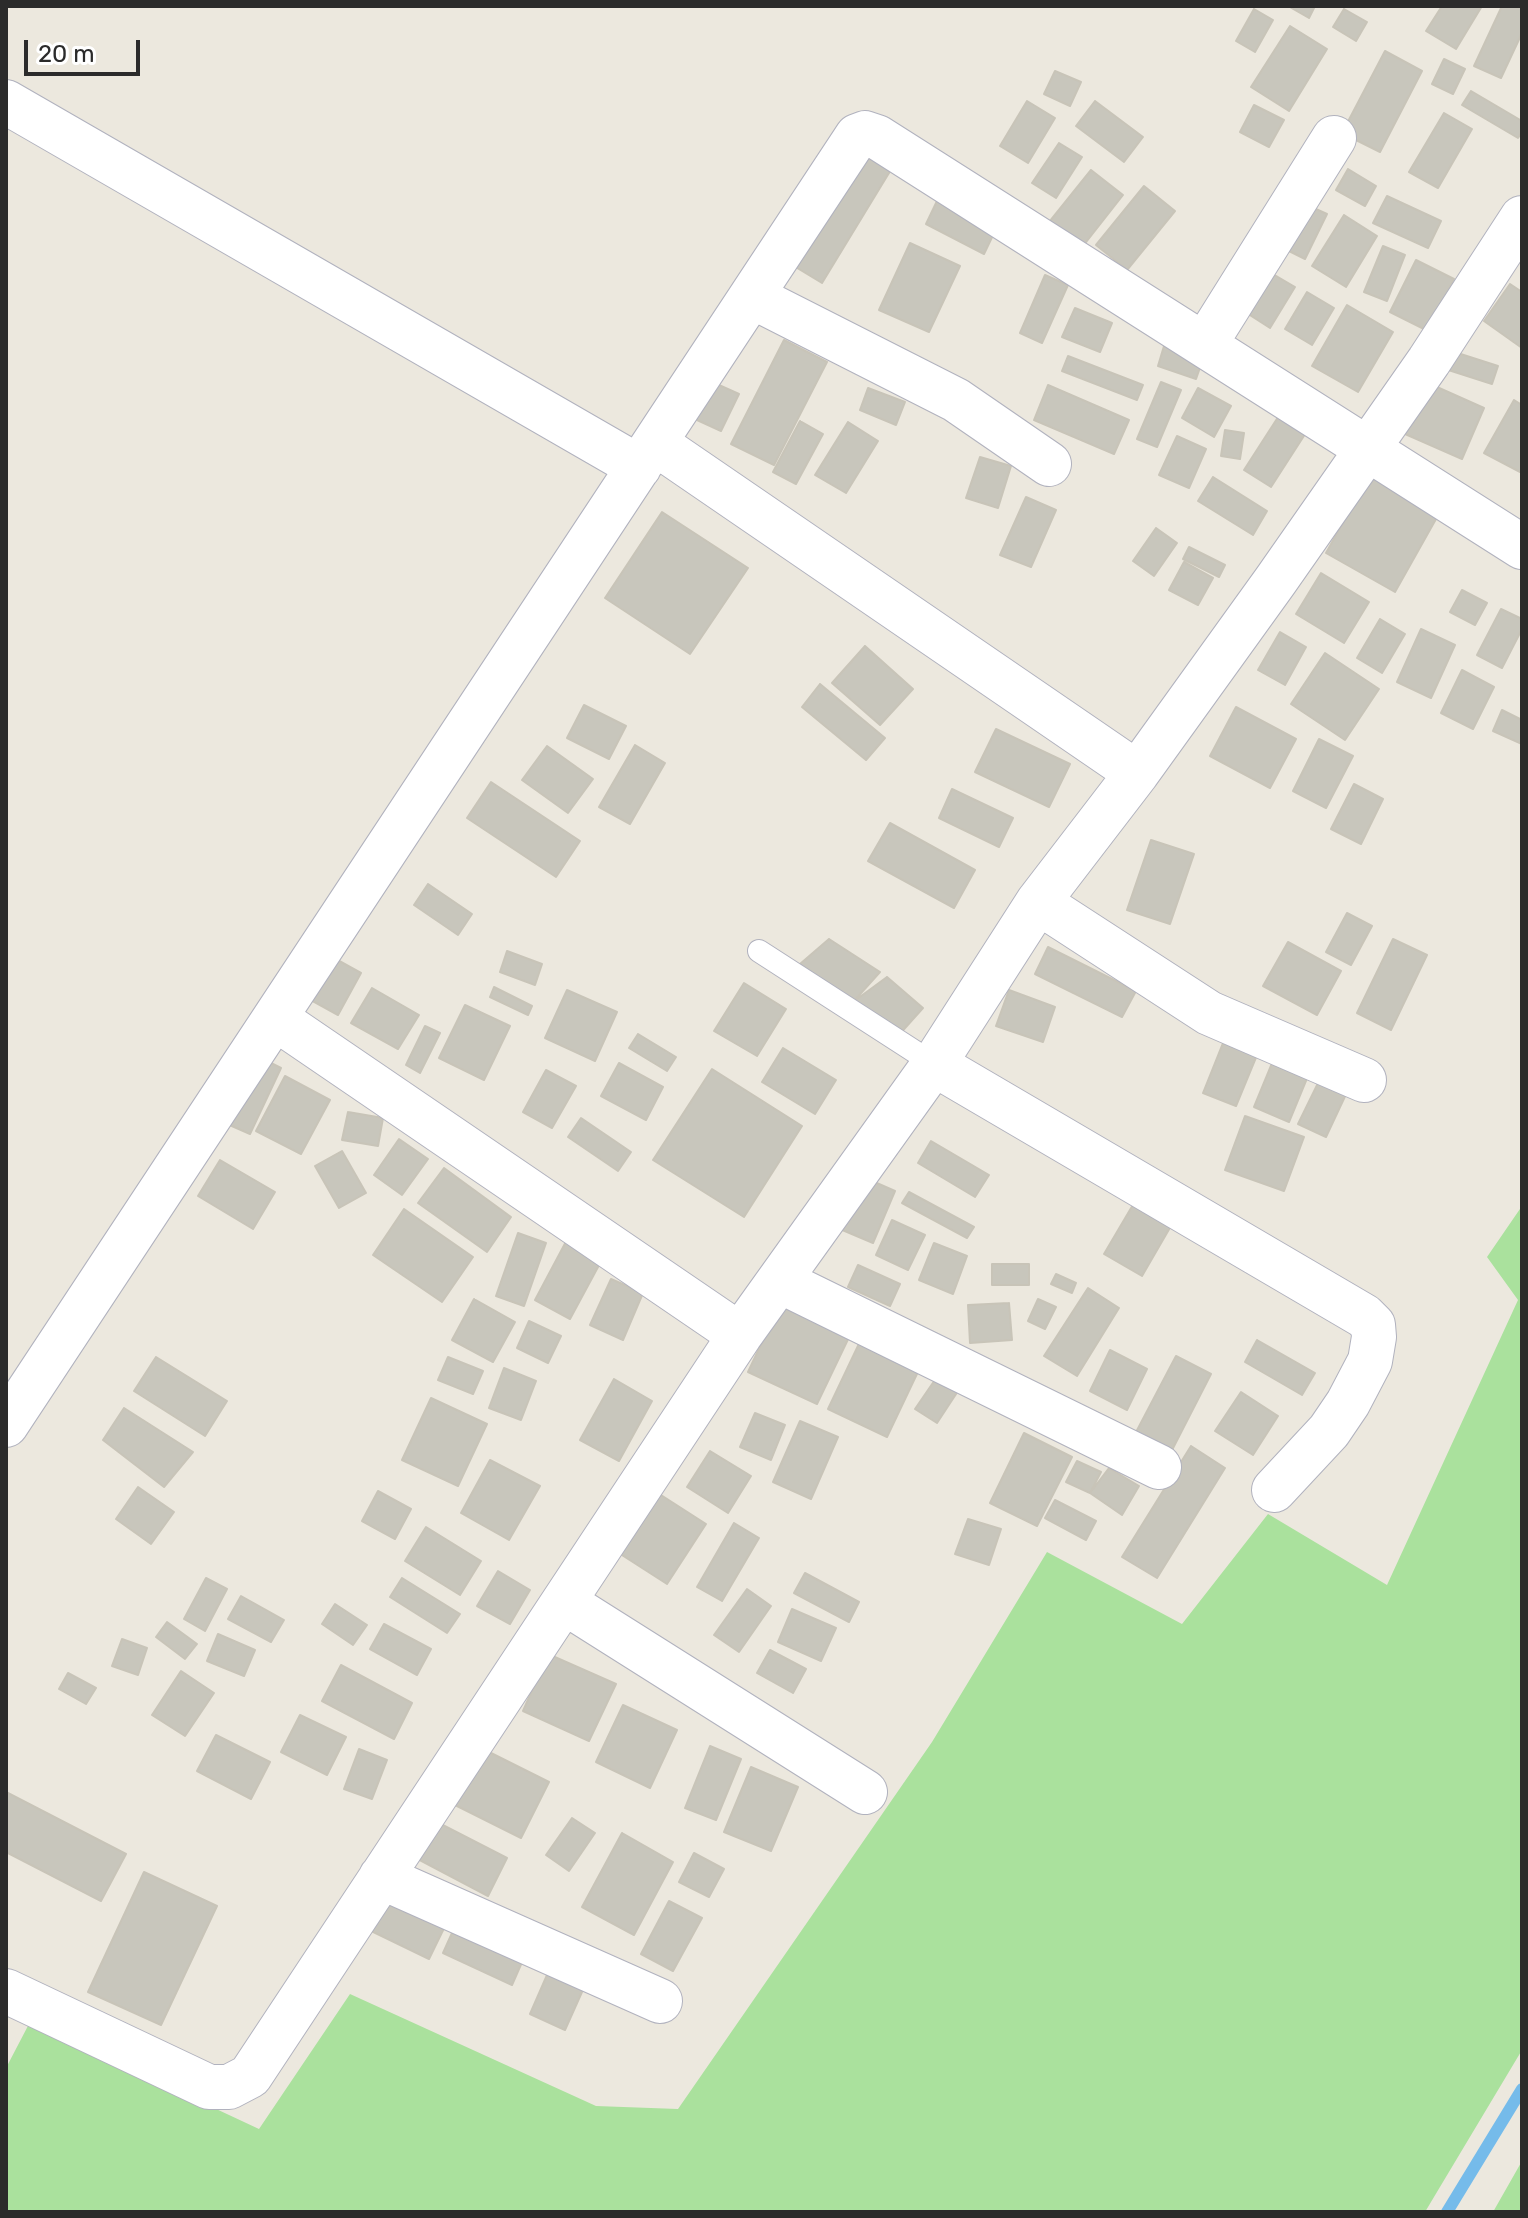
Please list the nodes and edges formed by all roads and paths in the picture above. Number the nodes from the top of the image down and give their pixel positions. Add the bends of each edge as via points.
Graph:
1 (6, 102) edge
2 (1334, 138) dead end
3 (1522, 218) edge
4 (753, 297) junction
5 (1205, 344) junction
6 (1369, 448) junction
7 (647, 455) junction
8 (1049, 464) dead end
9 (1522, 547) edge
10 (1137, 773) junction
11 (1038, 902) junction
12 (759, 951) dead end
13 (275, 1018) junction
14 (934, 1064) junction
15 (1364, 1080) dead end
16 (780, 1281) junction
17 (740, 1335) junction
18 (6, 1425) edge
19 (1159, 1467) dead end
20 (1274, 1490) dead end
21 (578, 1611) junction
22 (865, 1792) dead end
23 (381, 1877) junction
24 (6, 1991) edge
25 (660, 2001) dead end

1 - 7 street
2 - 5 street
3 - 6 street
4 - 5 street via 857,136 865,133
4 - 7 street
4 - 8 street via 956,400
5 - 6 street
6 - 9 street
6 - 10 street
7 - 10 street
7 - 13 street
10 - 11 street
11 - 14 street
11 - 15 street via 1209,1013
12 - 14 lane
13 - 17 street
13 - 18 street
14 - 16 street
14 - 20 street via 1373,1325 1370,1361 1348,1403
16 - 17 street
16 - 19 street
17 - 21 street
21 - 22 street
21 - 23 street
23 - 24 street via 250,2076 229,2087 209,2087
23 - 25 street

